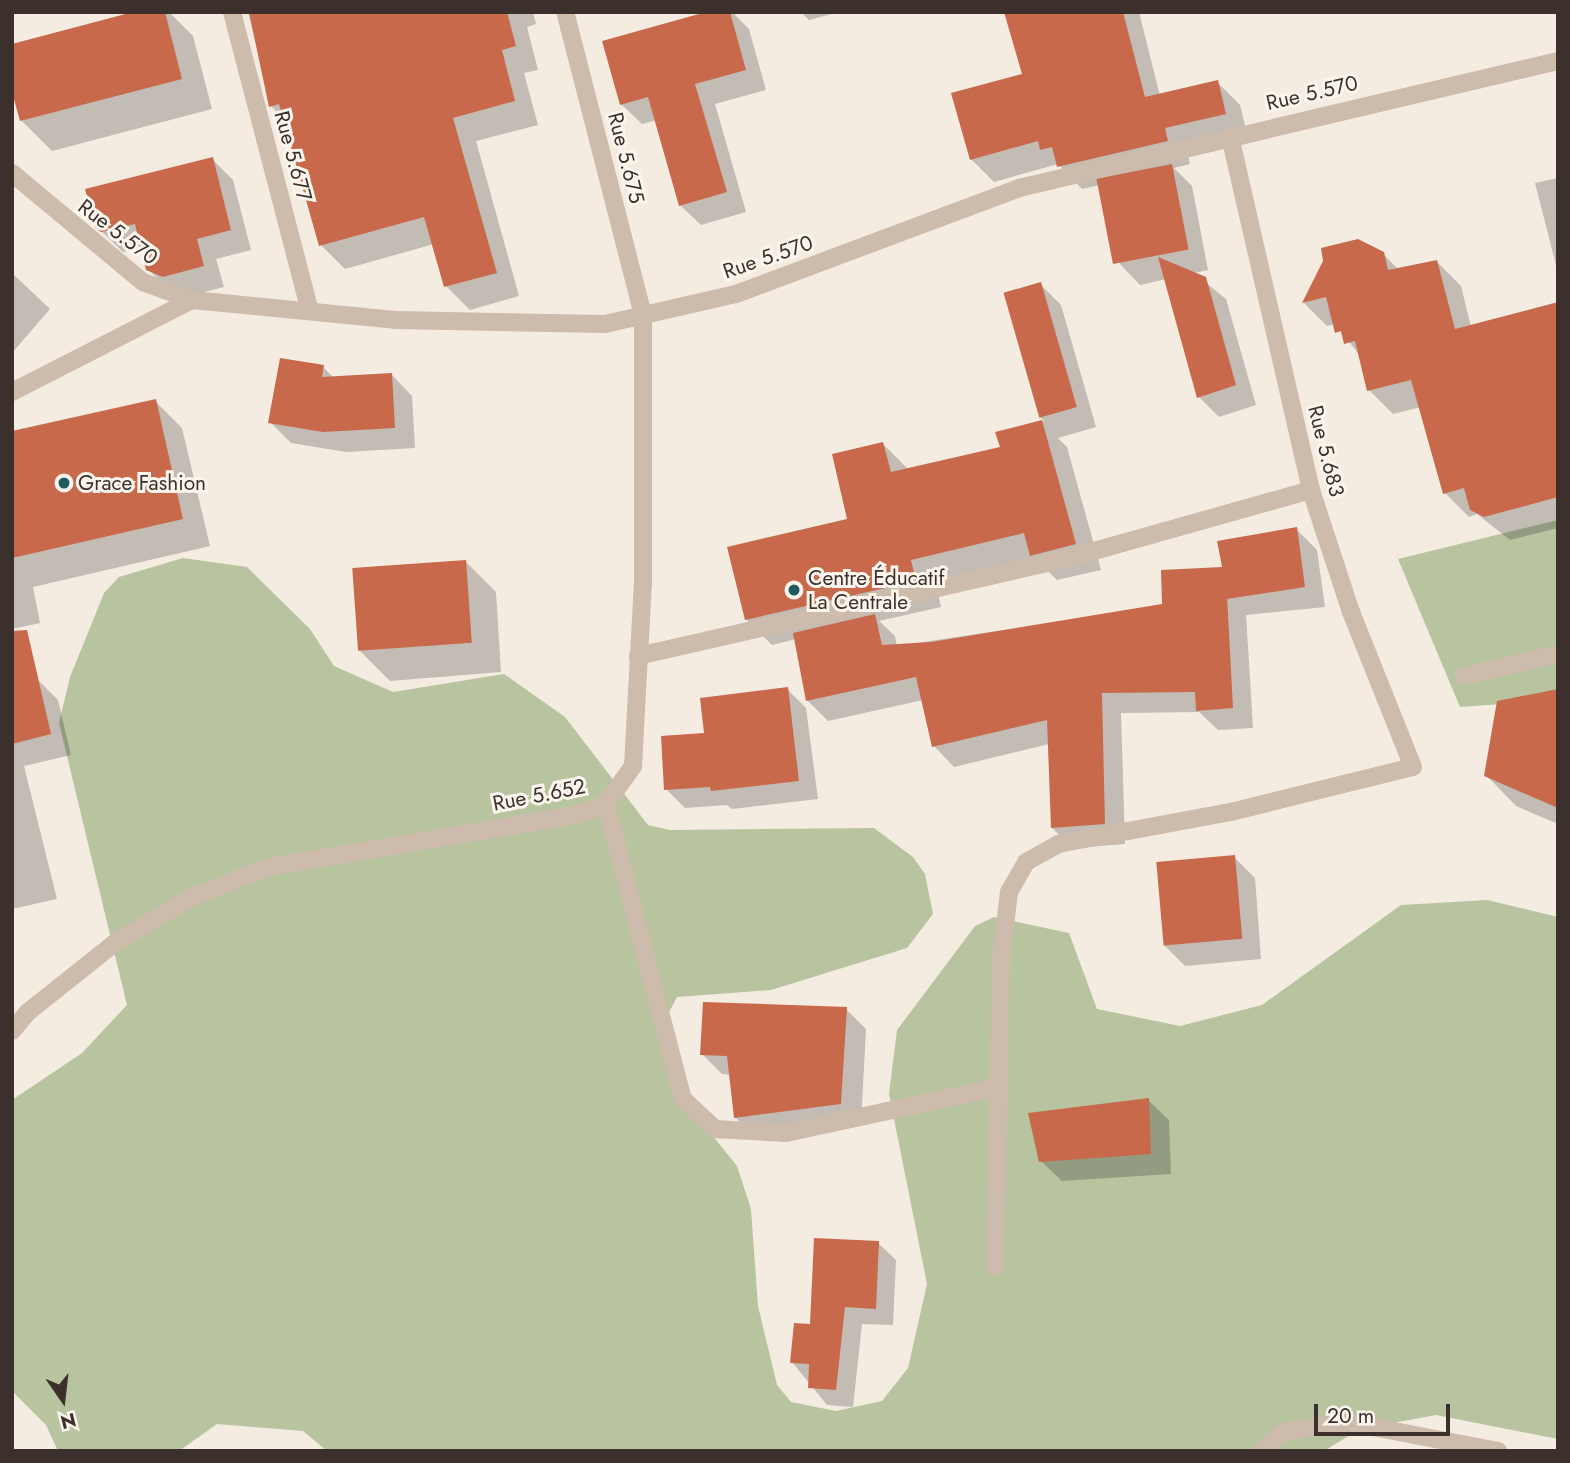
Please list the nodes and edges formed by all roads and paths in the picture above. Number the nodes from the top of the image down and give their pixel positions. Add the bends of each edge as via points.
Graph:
1 (232, 12) edge
2 (565, 12) edge
3 (1558, 61) edge
4 (1230, 136) junction
5 (12, 173) edge
6 (192, 300) junction
7 (310, 311) junction
8 (643, 315) junction
9 (12, 392) edge
10 (1311, 490) junction
11 (1558, 654) edge
12 (638, 656) junction
13 (1464, 676) dead end
14 (607, 804) junction
15 (12, 1031) edge
16 (998, 1087) junction
17 (995, 1268) dead end
18 (1262, 1451) edge
19 (1498, 1451) edge

1 - 7 street, Rue 5.677
2 - 8 street, Rue 5.675
3 - 4 street, Rue 5.570
4 - 8 street, Rue 5.570 via 1019,188 736,294
4 - 10 street, Rue 5.683
5 - 6 street, Rue 5.570 via 143,282
6 - 7 street, Rue 5.570
6 - 9 street
7 - 8 street, Rue 5.570 via 395,320 604,324
8 - 12 street, Rue 5.652 via 644,558
10 - 12 street via 1062,560
10 - 16 street, Rue 5.683 via 1351,612 1413,767 1231,812 1058,844 1026,862 1009,892 1001,958
11 - 13 street
12 - 14 street, Rue 5.652 via 633,766
14 - 15 street, Rue 5.652 via 576,815 268,867 190,898 116,942 28,1012
14 - 16 street via 683,1099 715,1129 786,1133
16 - 17 street
18 - 19 street via 1284,1432 1347,1422

